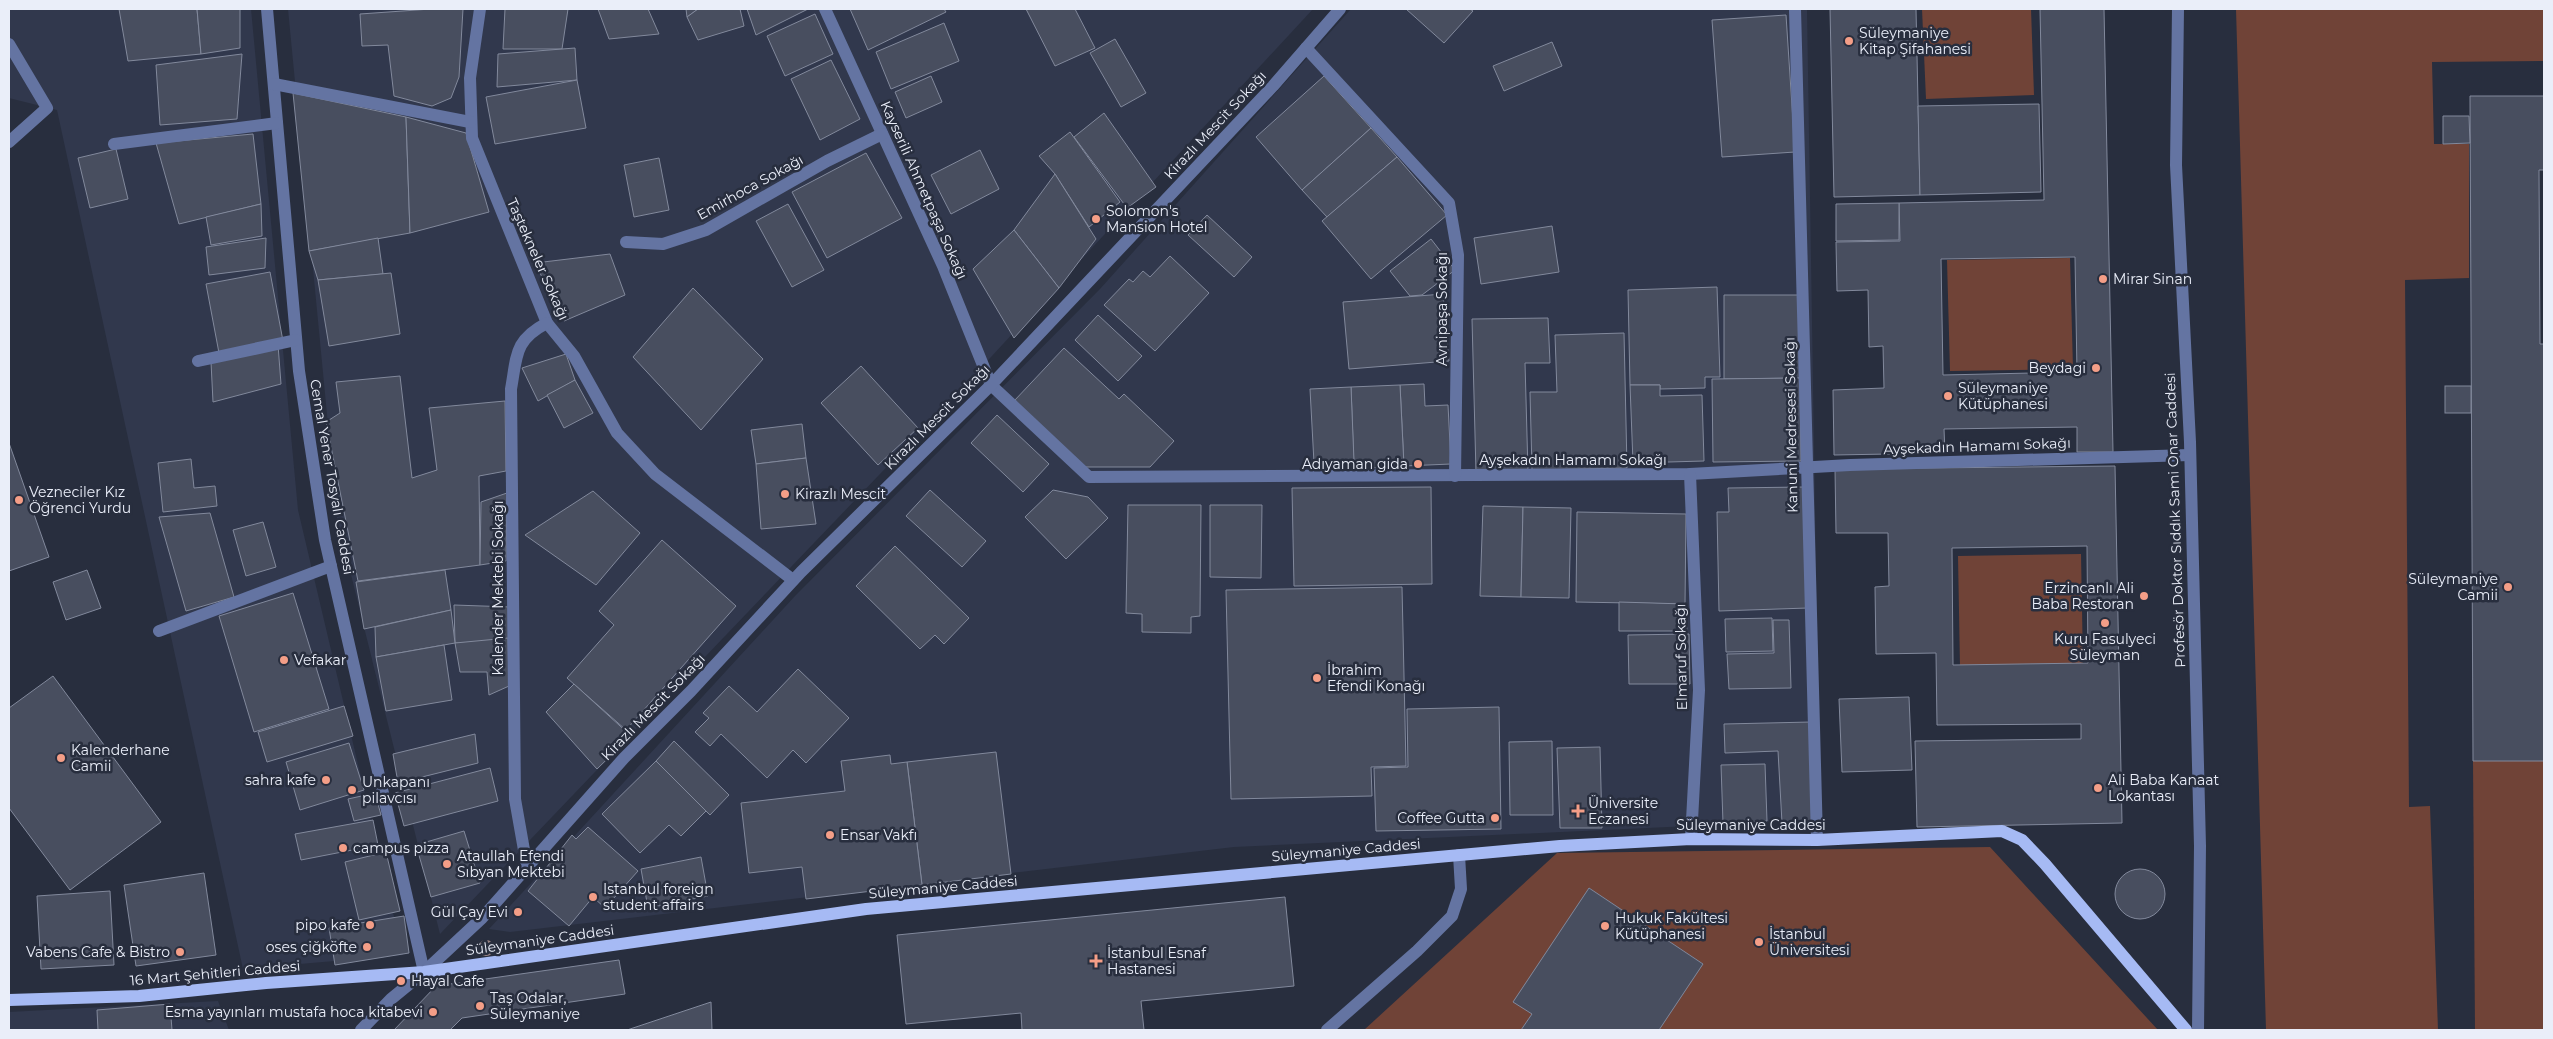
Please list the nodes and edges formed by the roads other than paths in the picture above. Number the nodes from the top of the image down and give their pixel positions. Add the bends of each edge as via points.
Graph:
1 (267, 9) edge
2 (480, 9) edge
3 (825, 9) edge
4 (1340, 9) edge
5 (1795, 9) edge
6 (2178, 9) edge
7 (9, 44) edge
8 (1306, 48) junction
9 (274, 84) junction
10 (470, 122) junction
11 (277, 123) junction
12 (882, 134) junction
13 (9, 142) edge
14 (114, 144) dead end
15 (626, 242) dead end
16 (547, 323) junction
17 (296, 340) junction
18 (198, 361) dead end
19 (991, 386) junction
20 (2190, 455) junction
21 (1807, 468) junction
22 (1690, 474) junction
23 (1455, 476) junction
24 (331, 566) junction
25 (793, 580) junction
26 (159, 631) dead end
27 (1691, 839) junction
28 (1816, 840) junction
29 (1459, 855) junction
30 (527, 867) junction
31 (424, 972) junction
32 (9, 1000) edge
33 (361, 1030) edge
34 (1327, 1030) edge
35 (2186, 1030) edge
36 (2198, 1030) edge

1 - 9 street, Cemal Yener Tosyalı Caddesi
2 - 10 street, Taştekneler Sokağı via 470,78
3 - 12 street, Kayserili Ahmetpaşa Sokağı
4 - 8 street, Kirazlı Mescit Sokağı
5 - 21 street, Kanuni Medresesi Sokağı
6 - 20 street, Profesör Doktor Sıddık Sami Onar Caddesi via 2176,165
7 - 13 street via 47,108
8 - 19 street, Kirazlı Mescit Sokağı
8 - 23 street, Avnipaşa Sokağı via 1449,203 1458,254
9 - 10 street
9 - 11 street, Cemal Yener Tosyalı Caddesi
10 - 16 street, Taştekneler Sokağı via 472,138
11 - 14 street
11 - 17 street, Cemal Yener Tosyalı Caddesi
12 - 15 street, Emirhoca Sokağı via 827,161 706,230 663,244
12 - 19 street, Kayserili Ahmetpaşa Sokağı via 943,266
16 - 25 street, Taştekneler Sokağı via 574,356 617,433 655,474
16 - 30 street, Kalender Mektebi Sokağı via 533,330 520,346 511,389 515,799
17 - 18 street
17 - 24 street, Cemal Yener Tosyalı Caddesi via 323,531
19 - 23 street, Ayşekadın Hamamı Sokağı via 1089,477
19 - 25 street, Kirazlı Mescit Sokağı
20 - 21 street, Ayşekadın Hamamı Sokağı
20 - 36 street, Profesör Doktor Sıddık Sami Onar Caddesi via 2200,846
21 - 22 street, Ayşekadın Hamamı Sokağı
21 - 28 street, Kanuni Medresesi Sokağı
22 - 23 street, Ayşekadın Hamamı Sokağı
22 - 27 street, Elmaruf Sokağı via 1699,690
24 - 26 street
24 - 31 street, Cemal Yener Tosyalı Caddesi
25 - 30 street, Kirazlı Mescit Sokağı via 624,758
27 - 28 main road, Süleymaniye Caddesi
27 - 29 main road, Süleymaniye Caddesi
28 - 35 main road, Süleymaniye Caddesi via 2002,831 2022,840
29 - 31 main road, Süleymaniye Caddesi via 866,909
29 - 34 street via 1461,889 1452,916
30 - 31 street, Kirazlı Mescit Sokağı via 482,918
31 - 32 main road, 16 Mart Şehitleri Caddesi via 266,982 139,996
31 - 33 street, Kirazlı Mescit Sokağı

